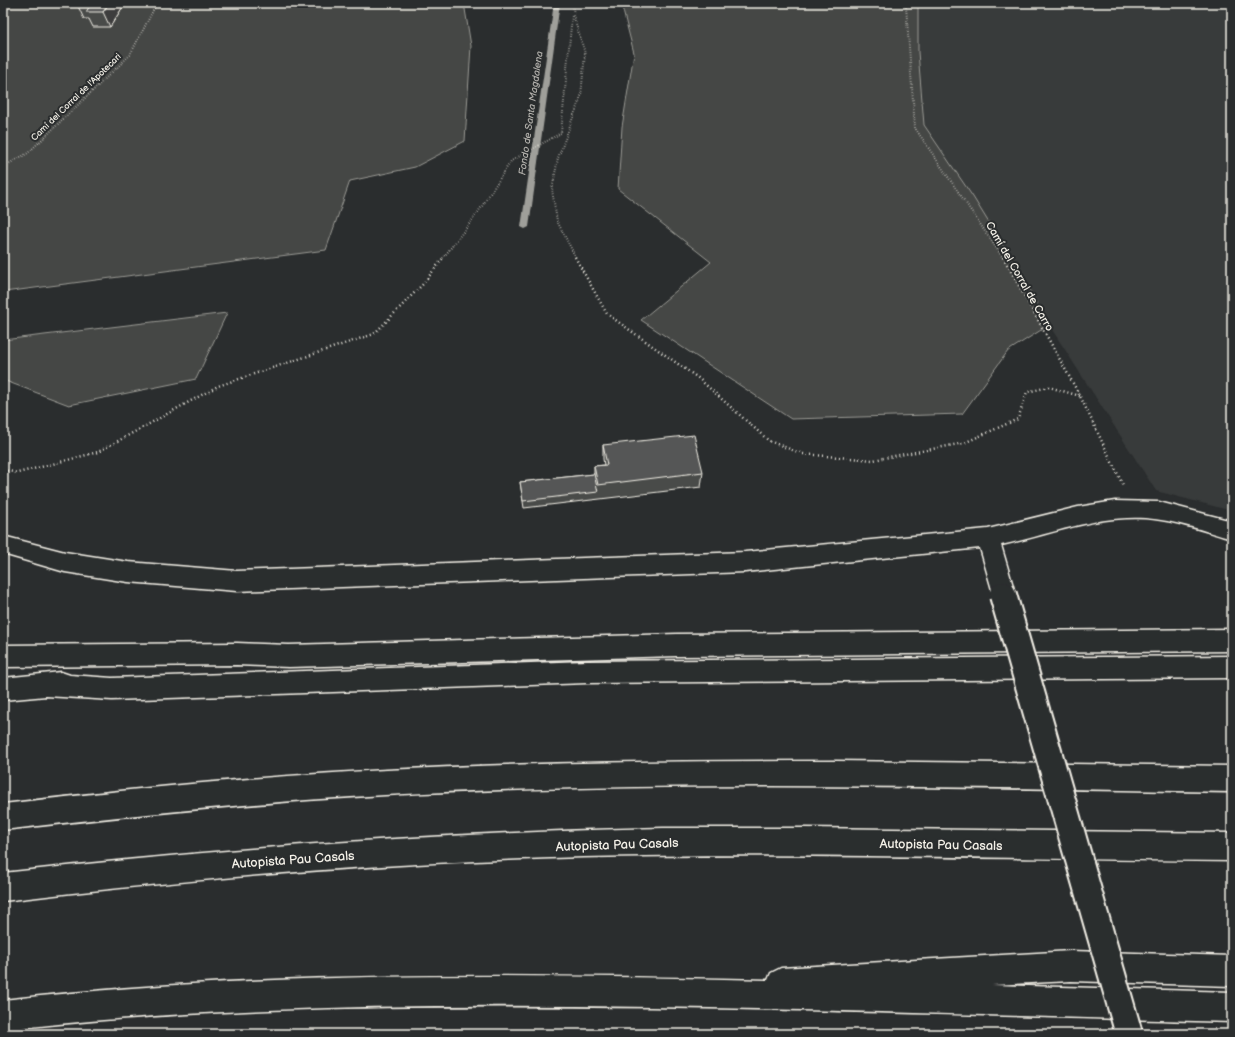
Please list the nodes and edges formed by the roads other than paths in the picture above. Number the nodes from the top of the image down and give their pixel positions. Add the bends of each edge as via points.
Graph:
1 (1232, 530) edge
2 (988, 538) junction
3 (3, 545) edge
4 (1232, 640) edge
5 (3, 656) edge
6 (289, 656) junction
7 (1232, 667) edge
8 (47, 685) junction
9 (3, 689) edge
10 (1232, 778) edge
11 (3, 817) edge
12 (1232, 847) edge
13 (3, 887) edge
14 (1232, 972) edge
15 (628, 992) junction
16 (1232, 1007) edge
17 (3, 1015) edge
18 (1129, 1034) edge

1 - 2 main road via 1166,512 1134,509 1099,511 1014,534
2 - 3 main road via 745,562 237,581 128,572 65,562
2 - 18 main road, bridge
4 - 6 main road via 677,645
5 - 6 main road
6 - 8 main road via 234,670 116,674
7 - 8 main road via 586,672 112,688
8 - 9 main road
10 - 11 main road via 804,774 439,780 254,792
12 - 13 main road, Autopista Pau Casals via 660,842 270,859
14 - 15 main road via 1070,966
15 - 16 main road
15 - 17 main road via 409,991 195,998

